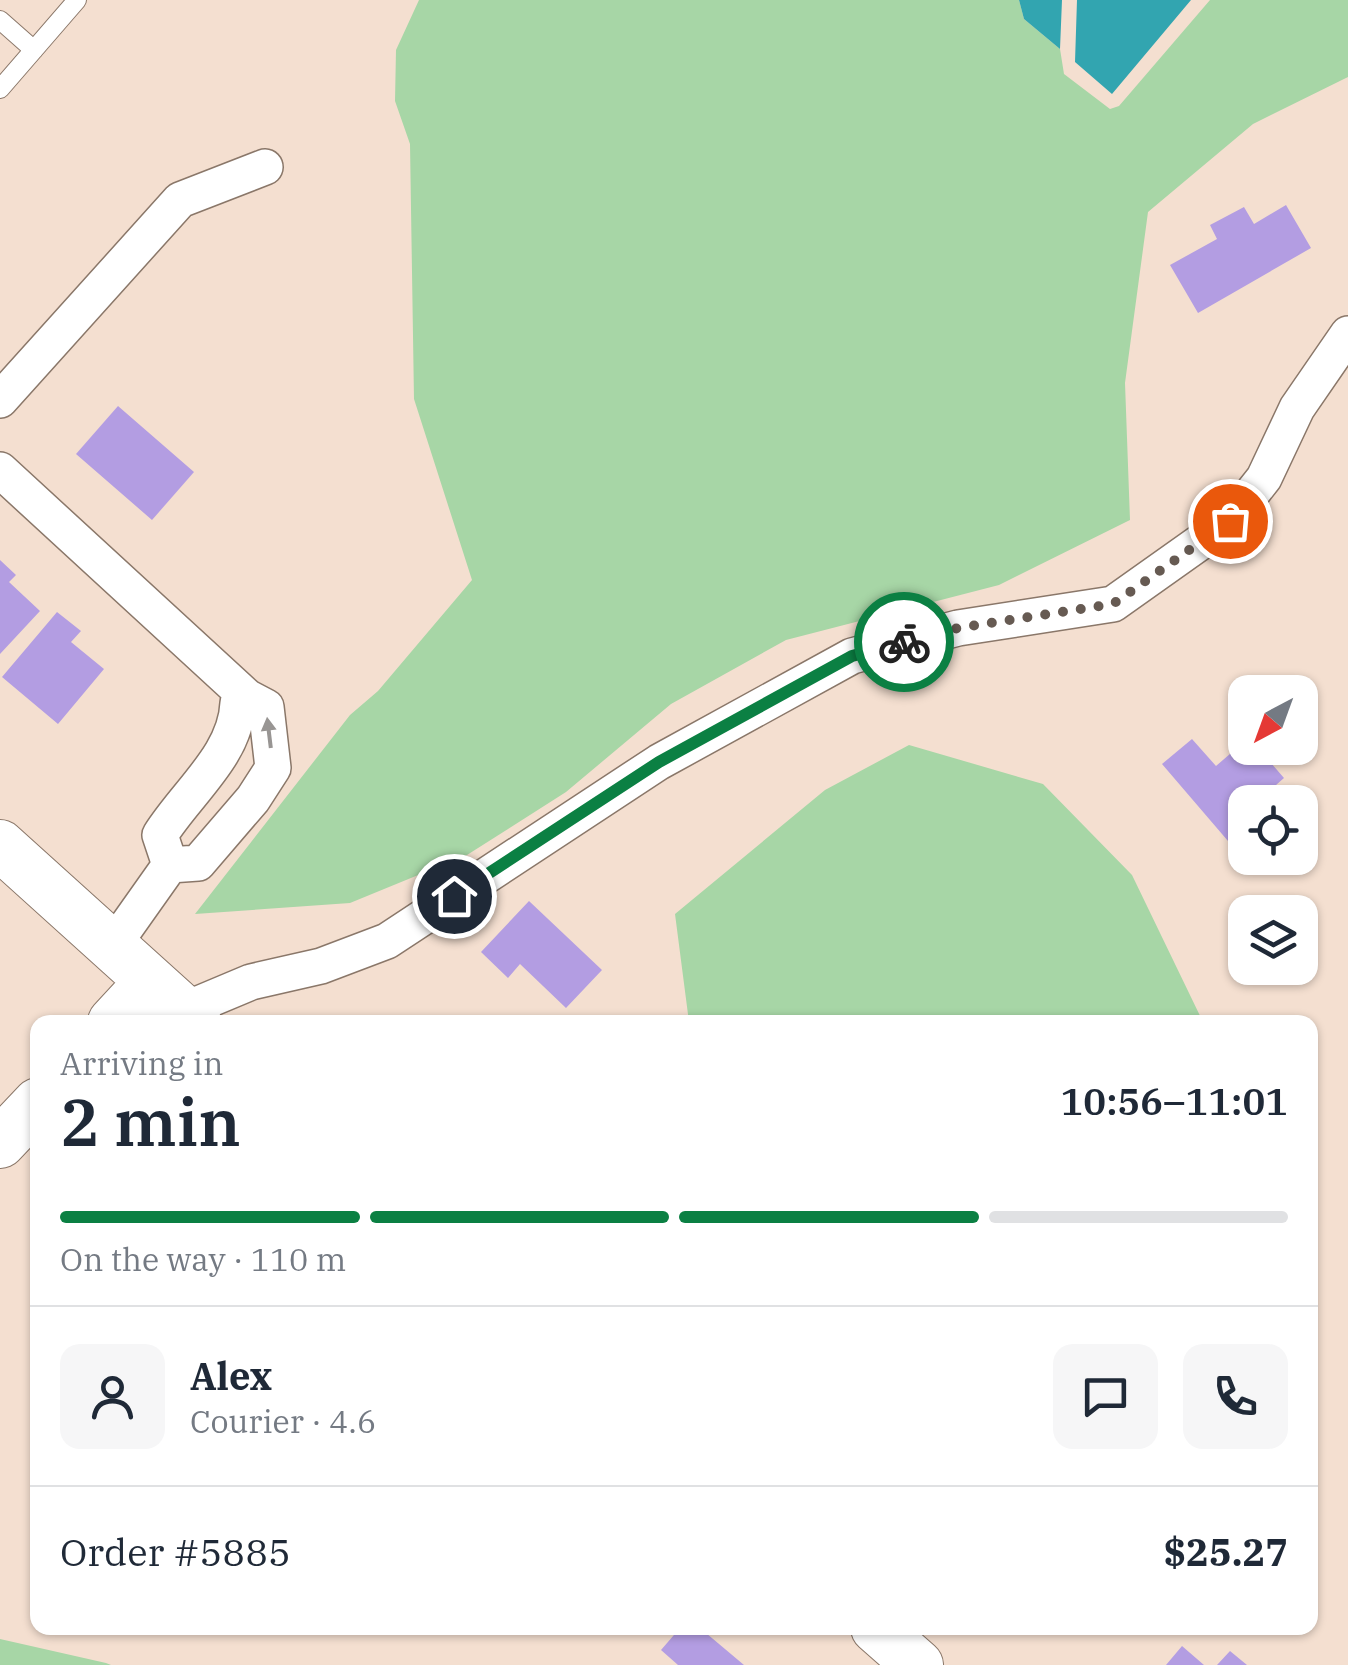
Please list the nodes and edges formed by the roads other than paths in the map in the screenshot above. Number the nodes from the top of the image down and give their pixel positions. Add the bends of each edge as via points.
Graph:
1 (77, 0) edge
2 (0, 20) edge
3 (34, 50) junction
4 (0, 89) edge
5 (266, 167) dead end
6 (1348, 334) edge
7 (0, 400) edge
8 (0, 470) edge
9 (248, 697) junction
10 (181, 802) junction
11 (223, 833) junction
12 (0, 845) edge
13 (170, 865) junction
14 (112, 948) junction
15 (176, 1005) edge
16 (139, 1015) edge
17 (30, 1111) edge
18 (0, 1143) edge

1 - 3 lane
2 - 3 lane
3 - 4 lane
5 - 7 street via 180,200
6 - 15 street via 1297,408 1264,478 1230,521 1113,604 958,628 852,656 659,762 387,941 322,966
8 - 9 street
9 - 10 street via 238,703 238,727 226,748
11 -> 9 street via 273,768 266,706
10 - 11 street
10 - 13 street via 160,836
11 - 13 street via 198,863
12 - 14 street
13 - 14 street
14 - 15 street
15 - 16 street
17 - 18 street

